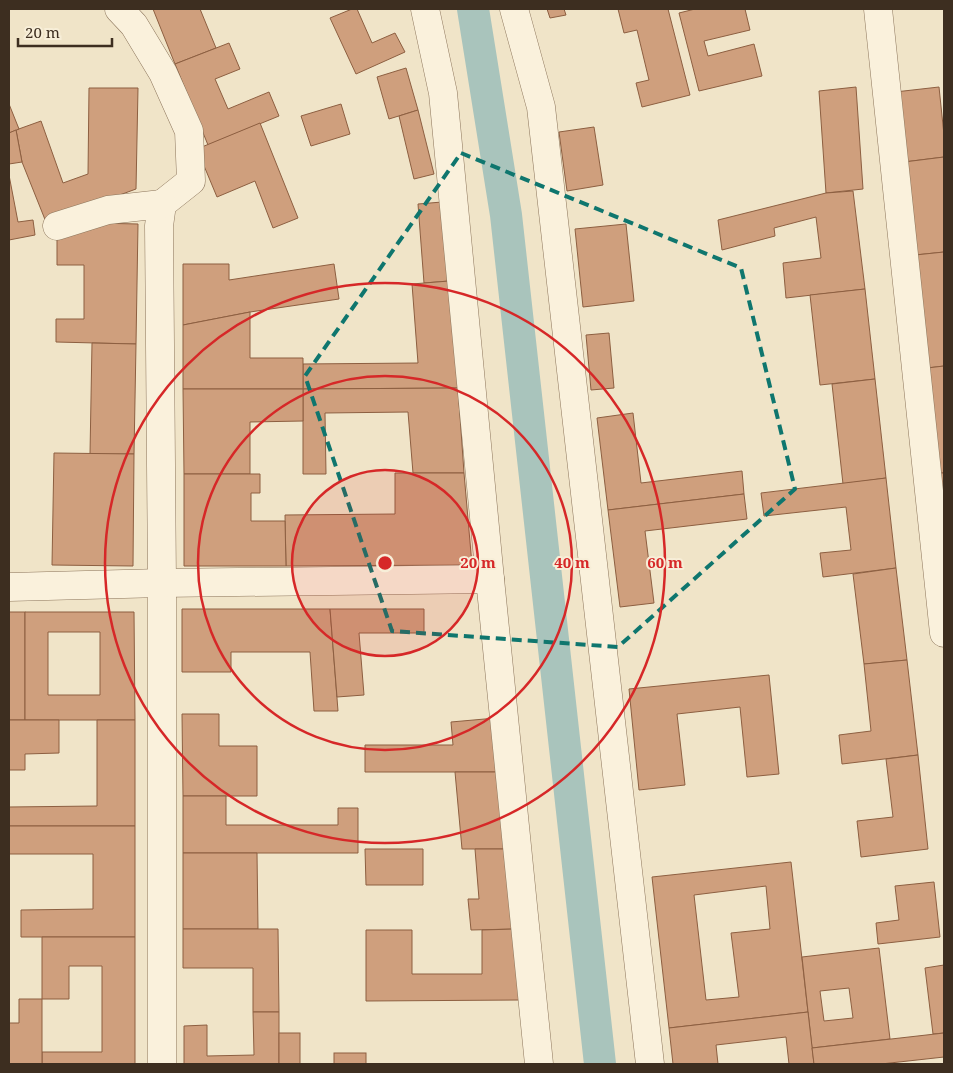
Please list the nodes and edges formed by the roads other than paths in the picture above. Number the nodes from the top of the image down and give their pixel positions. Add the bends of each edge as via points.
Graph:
1 (119, 9) edge
2 (425, 9) edge
3 (514, 9) edge
4 (878, 9) edge
5 (162, 204) junction
6 (57, 226) dead end
7 (490, 579) junction
8 (162, 583) junction
9 (9, 587) edge
10 (944, 633) edge
11 (162, 1064) edge
12 (539, 1064) edge
13 (650, 1064) edge

1 - 5 street via 134,25 164,73 189,131 192,181
2 - 7 street via 443,94
3 - 13 street via 540,107
4 - 10 street
5 - 6 street via 108,210
5 - 8 street via 159,226
7 - 8 street
7 - 12 street
8 - 9 street
8 - 11 street

